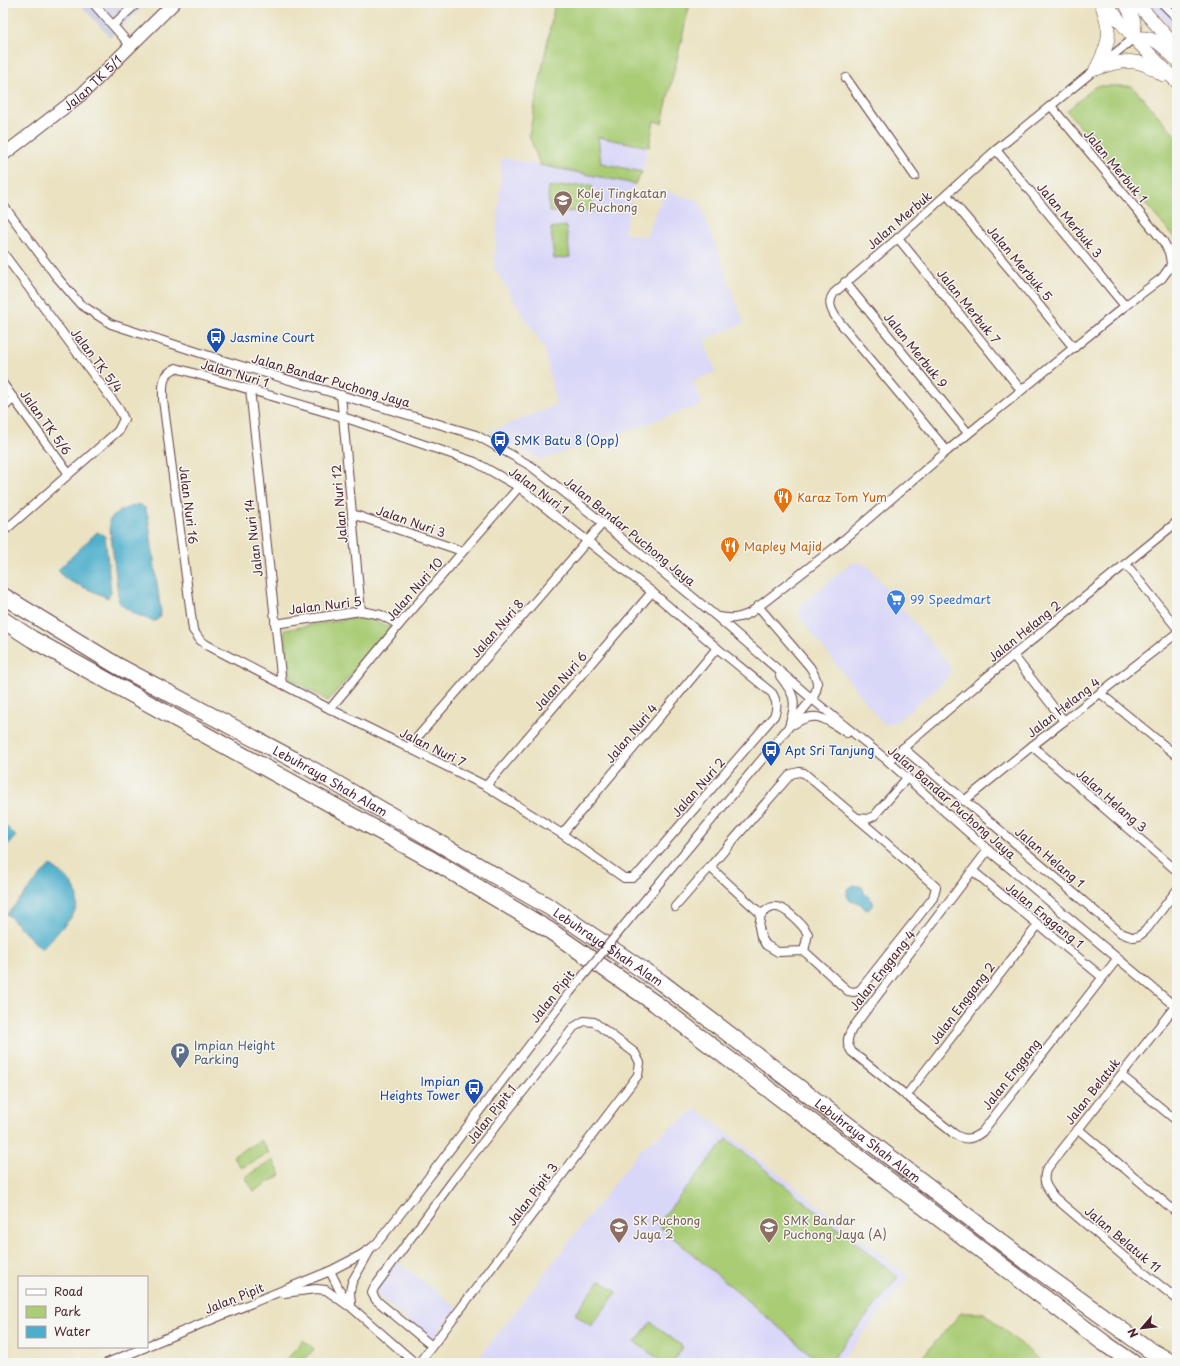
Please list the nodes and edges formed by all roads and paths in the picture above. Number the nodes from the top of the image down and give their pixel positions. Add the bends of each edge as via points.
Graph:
1 (93, 3) edge
2 (137, 3) edge
3 (174, 3) edge
4 (1101, 3) edge
5 (1105, 3) edge
6 (1125, 3) edge
7 (1137, 3) edge
8 (1162, 3) edge
9 (1177, 18) edge
10 (113, 25) junction
11 (1134, 38) junction
12 (130, 46) junction
13 (1177, 48) edge
14 (1177, 60) edge
15 (1096, 69) junction
16 (846, 78) dead end
17 (1177, 82) edge
18 (1177, 85) edge
19 (1050, 106) junction
20 (996, 150) junction
21 (3, 155) edge
22 (914, 176) dead end
23 (947, 195) junction
24 (3, 205) edge
25 (898, 238) junction
26 (3, 253) edge
27 (845, 282) junction
28 (1125, 306) junction
29 (1074, 348) junction
30 (176, 368) joint
31 (3, 384) edge
32 (250, 389) junction
33 (1021, 390) junction
34 (341, 395) junction
35 (14, 398) junction
36 (3, 408) edge
37 (343, 417) junction
38 (968, 433) junction
39 (947, 451) junction
40 (69, 474) junction
41 (519, 487) junction
42 (352, 514) junction
43 (1177, 522) edge
44 (603, 523) junction
45 (3, 532) edge
46 (587, 541) junction
47 (462, 551) junction
48 (1126, 564) junction
49 (652, 592) junction
50 (3, 596) edge
51 (758, 606) junction
52 (361, 611) junction
53 (717, 617) junction
54 (3, 620) edge
55 (275, 624) junction
56 (399, 625) junction
57 (1177, 628) edge
58 (1175, 638) edge
59 (207, 645) joint
60 (717, 648) junction
61 (1013, 655) junction
62 (770, 663) junction
63 (282, 684) junction
64 (1100, 693) junction
65 (812, 699) junction
66 (330, 709) junction
67 (774, 716) joint
68 (1064, 721) junction
69 (788, 728) junction
70 (1032, 746) junction
71 (408, 748) junction
72 (902, 748) junction
73 (878, 753) junction
74 (1177, 756) edge
75 (888, 761) junction
76 (907, 778) junction
77 (486, 786) junction
78 (964, 801) junction
79 (874, 816) junction
80 (857, 818) junction
81 (562, 834) junction
82 (877, 835) junction
83 (988, 850) junction
84 (710, 867) junction
85 (973, 871) junction
86 (1177, 871) edge
87 (640, 872) joint
88 (1177, 890) edge
89 (675, 907) dead end
90 (761, 914) junction
91 (1038, 924) junction
92 (804, 951) junction
93 (1117, 959) junction
94 (1102, 977) junction
95 (1176, 1006) edge
96 (618, 1040) joint
97 (1121, 1075) junction
98 (906, 1096) junction
99 (1177, 1121) edge
100 (1078, 1129) junction
101 (1054, 1197) joint
102 (1177, 1213) edge
103 (370, 1249) junction
104 (330, 1271) junction
105 (273, 1295) junction
106 (1177, 1299) edge
107 (351, 1307) junction
108 (148, 1346) edge
109 (432, 1346) junction
110 (144, 1348) edge
111 (107, 1363) edge
112 (415, 1363) edge
113 (419, 1363) edge
114 (1133, 1363) edge
115 (1172, 1363) edge

1 - 10 street
2 - 10 street
3 - 12 street, Jalan TK 5/1
4 - 15 main road via 1109,37
5 - 11 main road
6 - 11 main road via 1136,27
7 - 13 main road
8 - 9 street
10 - 12 street
11 - 14 main road via 1146,37 1155,40
11 - 15 street, Jalan Merbuk
11 - 17 main road
12 - 21 street, Jalan TK 5/1 via 82,94
15 - 18 main road via 1124,61 1138,62 1148,65
15 - 19 street, Jalan Merbuk
16 - 22 street
19 - 20 street, Jalan Merbuk
19 - 28 street, Jalan Merbuk 1 via 1164,241 1171,258 1170,268 1162,278
20 - 23 street, Jalan Merbuk
20 - 28 street, Jalan Merbuk 3
23 - 25 street, Jalan Merbuk
23 - 29 street, Jalan Merbuk 5
24 - 34 street, Jalan Bandar Puchong Jaya via 80,304 111,324
25 - 27 street, Jalan Merbuk
25 - 33 street, Jalan Merbuk 7
26 - 40 street, Jalan TK 5/4 via 124,419 118,431
27 - 38 street, Jalan Merbuk 9
27 - 39 street, Jalan Merbuk via 831,297 833,313
28 - 29 street
29 - 33 street
30 - 32 street, Jalan Nuri 1
30 - 59 street, Jalan Nuri 16 via 166,375 163,400 193,630
31 - 35 street, Jalan TK 5/6
32 - 37 street, Jalan Nuri 1
32 - 55 street, Jalan Nuri 14
33 - 38 street
34 - 37 street, Jalan Nuri 12
34 - 44 street, Jalan Bandar Puchong Jaya via 476,435 531,466
35 - 36 street
35 - 40 street, Jalan TK 5/6
37 - 41 street, Jalan Nuri 1 via 475,462
37 - 42 street, Jalan Nuri 12
38 - 39 street
39 - 51 street via 832,549
40 - 45 street
41 - 46 street, Jalan Nuri 1
41 - 47 street, Jalan Nuri 10
42 - 47 street, Jalan Nuri 3
42 - 52 street, Jalan Nuri 12
43 - 48 street, Jalan Helang 2
44 - 46 street, Jalan Nuri 8
44 - 53 street, Jalan Bandar Puchong Jaya
46 - 49 street, Jalan Nuri 1
46 - 71 street, Jalan Nuri 8
47 - 56 street, Jalan Nuri 10
48 - 57 street
48 - 61 street, Jalan Helang 2
49 - 60 street, Jalan Nuri 1
49 - 77 street, Jalan Nuri 6
50 - 115 highway, Lebuhraya Shah Alam via 116,665 306,766 551,908 662,983 1026,1261 1148,1349
51 - 53 street via 740,618
51 - 65 street via 814,674 817,690
52 - 55 street, Jalan Nuri 5
52 - 56 street, Jalan Nuri 5 via 381,615
53 - 62 street, Jalan Bandar Puchong Jaya
54 - 114 highway, Lebuhraya Shah Alam via 32,639 432,860 549,930 656,1004
55 - 63 street, Jalan Nuri 14
56 - 66 street, Jalan Nuri 10
58 - 64 street, Jalan Helang 4
59 - 63 street, Jalan Nuri 7
60 - 67 street, Jalan Nuri 1 via 772,693 777,708
60 - 81 street, Jalan Nuri 4
61 - 68 street
61 - 72 street, Jalan Helang 2
62 - 65 street, Jalan Bandar Puchong Jaya
62 - 69 street via 788,686 794,701
63 - 66 street, Jalan Nuri 7
64 - 68 street, Jalan Helang 4
64 - 74 street
65 - 69 street, Jalan Pipit
65 - 73 street, Jalan Bandar Puchong Jaya
66 - 71 street, Jalan Nuri 7
67 - 87 street, Jalan Nuri 2
68 - 70 street, Jalan Helang 4
69 - 73 street, Jalan Pipit via 802,719 822,717
69 - 103 street, Jalan Pipit, bridge via 570,992 413,1198
70 - 78 street, Jalan Helang 4
70 - 86 street, Jalan Helang 3
71 - 77 street, Jalan Nuri 7
72 - 75 street, Jalan Helang 2
72 - 78 street, Jalan Helang 1
73 - 75 street, Jalan Bandar Puchong Jaya
75 - 76 street, Jalan Bandar Puchong Jaya
76 - 79 street
76 - 83 street, Jalan Bandar Puchong Jaya
77 - 81 street, Jalan Nuri 7
78 - 88 street, Jalan Helang 1 via 1121,933 1134,938 1141,936
79 - 80 street via 867,819
79 - 82 street via 873,826
80 - 82 street
80 - 84 street via 804,773 791,774
81 - 87 street, Jalan Nuri 7 via 624,878 632,878
82 - 92 street via 936,887 933,898 860,990 848,990
83 - 85 street, Jalan Enggang 4
83 - 93 street, Jalan Bandar Puchong Jaya
84 - 89 street
84 - 90 street
85 - 91 street, Jalan Enggang 1
85 - 98 street, Jalan Enggang 4 via 852,1029 847,1041 852,1052
90 - 92 street via 759,927 766,945 778,952
90 - 92 street via 773,907 780,908 798,921 808,934
91 - 94 street, Jalan Enggang 1
91 - 98 street, Jalan Enggang 2
93 - 94 street, Jalan Enggang
93 - 95 street, Jalan Bandar Puchong Jaya
94 - 98 street, Jalan Enggang via 986,1126 971,1139 959,1137
95 - 97 street, Jalan Belatuk
96 - 109 street, Jalan Pipit 3 via 635,1053 640,1063 638,1075
96 - 109 street, Jalan Pipit 1 via 594,1022 584,1020 574,1027 454,1179 374,1288 374,1297
97 - 99 street
97 - 100 street, Jalan Belatuk
100 - 101 street, Jalan Belatuk via 1046,1170 1045,1184
100 - 102 street
101 - 106 street, Jalan Belatuk 11
103 - 104 street, Jalan Pipit
103 - 107 street via 352,1282
104 - 105 street, Jalan Pipit
104 - 107 street
105 - 107 street via 326,1290
105 - 108 street, Jalan Pipit
107 - 112 street
109 - 113 street, Jalan Pipit 3
110 - 111 street, Jalan Pipit

